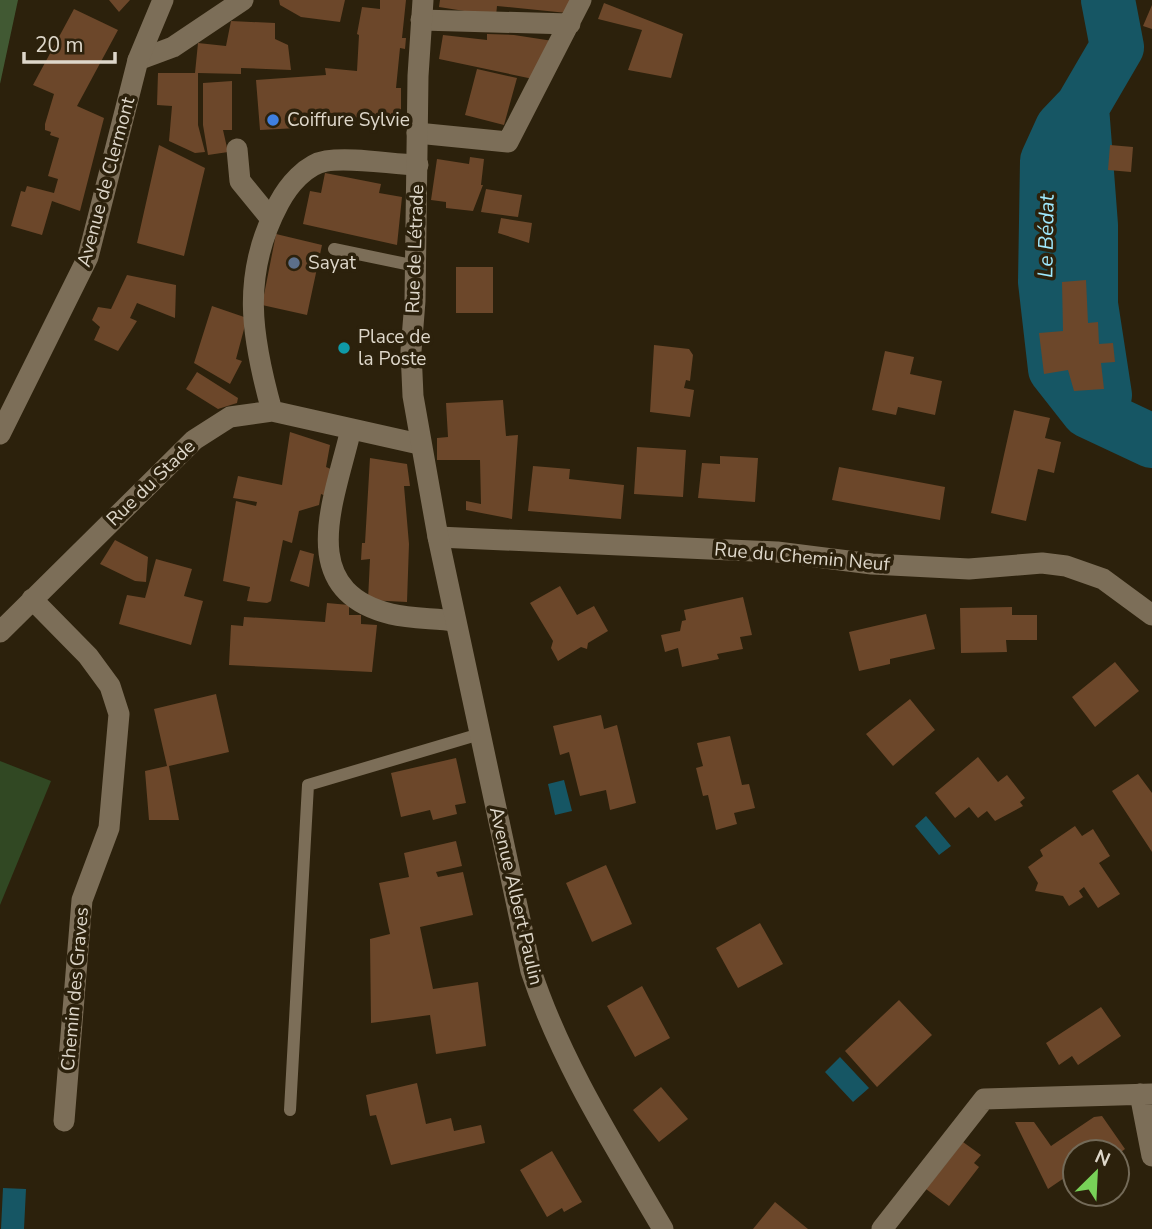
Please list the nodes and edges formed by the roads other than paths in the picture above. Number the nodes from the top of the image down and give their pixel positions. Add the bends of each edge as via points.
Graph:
1 (163, 0) edge
2 (243, 0) edge
3 (581, 0) edge
4 (422, 10) edge
5 (570, 24) junction
6 (138, 60) junction
7 (417, 133) junction
8 (237, 149) dead end
9 (418, 165) junction
10 (271, 219) junction
11 (334, 249) dead end
12 (415, 266) junction
13 (272, 411) junction
14 (351, 429) junction
15 (0, 434) edge
16 (419, 444) junction
17 (438, 537) junction
18 (33, 598) junction
19 (1152, 615) edge
20 (456, 621) junction
21 (0, 632) edge
22 (480, 734) junction
23 (1146, 1094) edge
24 (290, 1110) dead end
25 (64, 1121) dead end
26 (1152, 1156) edge
27 (663, 1229) edge
28 (882, 1229) edge

1 - 6 street, Avenue de Clermont
2 - 6 street via 173,47
3 - 5 street
4 - 5 street
4 - 7 street, Rue de Létrade
5 - 7 street via 508,142
6 - 15 street, Avenue de Clermont via 88,257
7 - 9 street, Rue de Létrade
8 - 10 street via 240,181
9 - 10 street via 324,161 290,184
9 - 12 street, Rue de Létrade
10 - 13 street via 261,239 252,288 257,357
11 - 12 lane
12 - 16 street, Rue de Létrade via 411,351
13 - 14 street, Rue du Stade
13 - 18 street, Rue du Stade via 230,417 194,440
14 - 16 street, Rue du Stade
14 - 20 street via 329,533 328,562 339,586 360,603 391,614
16 - 17 street, Rue de Létrade
17 - 19 street, Rue du Chemin Neuf via 777,552 900,566 1066,566 1103,579
17 - 20 street, Avenue Albert Paulin
18 - 21 street, Rue du Stade
18 - 25 street, Chemin des Graves via 88,656 110,686 119,714 109,828 82,900
20 - 22 street, Avenue Albert Paulin
22 - 24 lane via 308,785
22 - 27 street, Avenue Albert Paulin via 520,930 545,1013 570,1070
23 - 26 street
23 - 28 street via 984,1099

